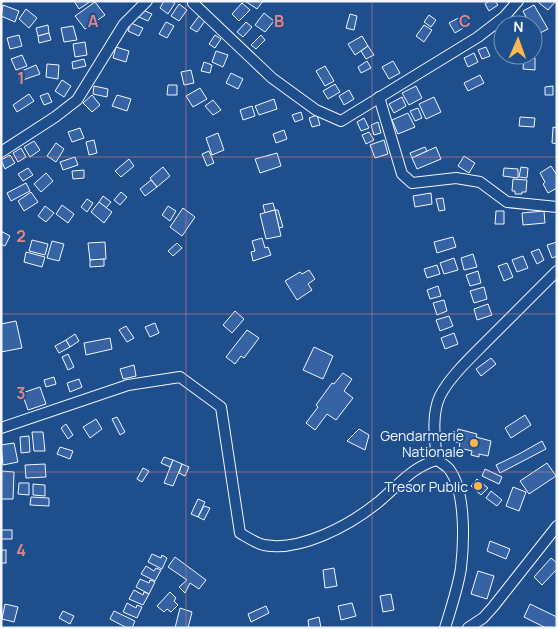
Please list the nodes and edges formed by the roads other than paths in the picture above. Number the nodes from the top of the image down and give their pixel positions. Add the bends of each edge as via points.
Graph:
1 (148, 1) edge
2 (518, 1) edge
3 (193, 3) dead end
4 (379, 97) junction
5 (1, 152) edge
6 (557, 206) edge
7 (557, 271) edge
8 (1, 428) edge
9 (437, 460) junction
10 (557, 526) edge
11 (445, 628) edge
12 (468, 628) edge

1 - 5 street via 124,24 76,100
2 - 4 street via 504,17 478,37
3 - 4 street via 272,78 316,110 341,121
4 - 6 street via 402,174 412,183 456,178 480,182 507,202
7 - 9 street via 469,359 440,396 435,435
8 - 9 street via 128,386 180,377 221,407 240,532 263,545 301,543 338,528 376,504 413,470
9 - 11 street via 454,477 462,521 460,569
10 - 12 street via 493,607

